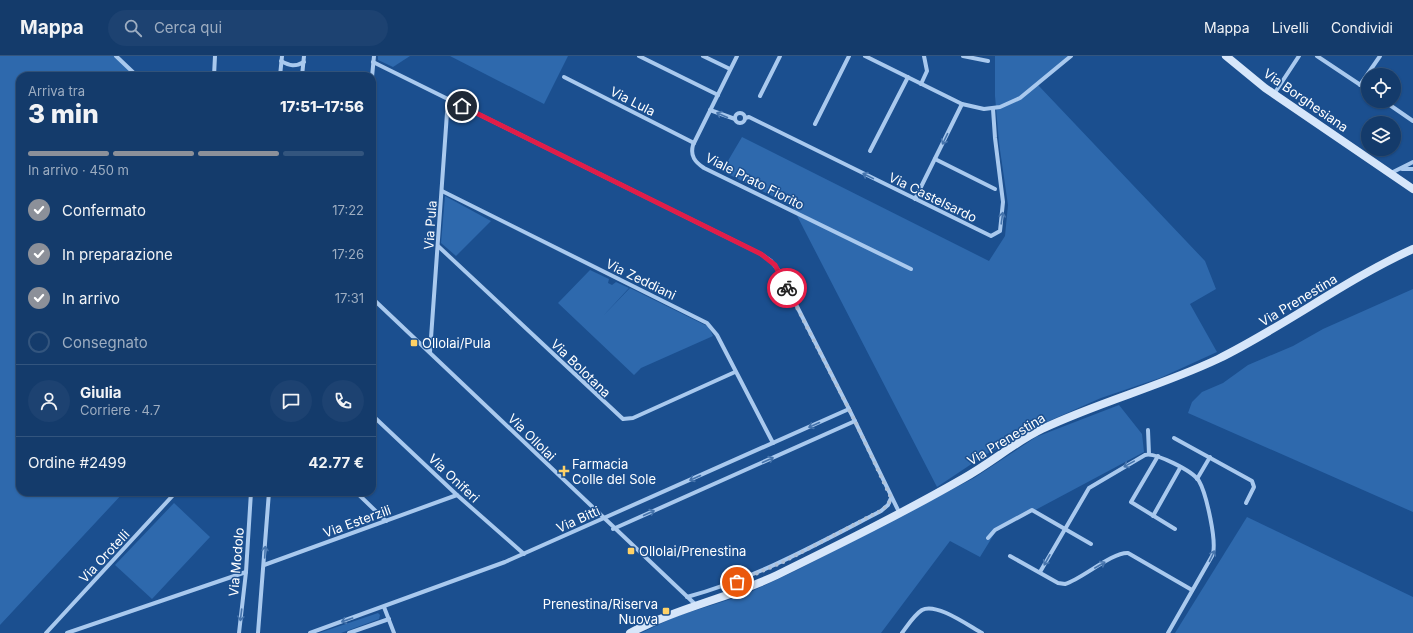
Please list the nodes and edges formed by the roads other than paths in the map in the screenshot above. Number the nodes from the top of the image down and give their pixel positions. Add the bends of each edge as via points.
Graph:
1 (116, 56) edge
2 (215, 56) edge
3 (304, 56) edge
4 (374, 56) edge
5 (639, 56) edge
6 (704, 56) edge
7 (736, 56) edge
8 (780, 56) edge
9 (849, 56) edge
10 (865, 56) edge
11 (924, 56) edge
12 (963, 56) edge
13 (1071, 56) edge
14 (1226, 56) edge
15 (1299, 56) edge
16 (1317, 56) edge
17 (1380, 56) edge
18 (282, 58) edge
19 (988, 61) dead end
20 (304, 62) junction
21 (373, 62) junction
22 (730, 69) junction
23 (133, 72) edge
24 (214, 72) edge
25 (280, 72) edge
26 (303, 72) edge
27 (372, 72) edge
28 (908, 77) junction
29 (564, 78) dead end
30 (921, 84) junction
31 (1360, 85) joint
32 (1274, 94) junction
33 (718, 95) junction
34 (760, 96) dead end
35 (448, 99) junction
36 (962, 104) junction
37 (1394, 108) edge
38 (993, 109) junction
39 (710, 110) junction
40 (745, 118) junction
41 (735, 119) junction
42 (1413, 121) edge
43 (815, 124) dead end
44 (694, 143) junction
45 (870, 151) dead end
46 (935, 159) junction
47 (1413, 162) edge
48 (1399, 169) junction
49 (1413, 169) edge
50 (1391, 173) junction
51 (995, 189) dead end
52 (1413, 189) edge
53 (442, 191) junction
54 (915, 199) junction
55 (438, 246) junction
56 (1413, 249) edge
57 (911, 269) dead end
58 (376, 302) edge
59 (430, 352) junction
60 (735, 372) junction
61 (849, 409) junction
62 (376, 419) edge
63 (855, 421) junction
64 (1148, 430) dead end
65 (1174, 438) dead end
66 (773, 443) junction
67 (1149, 454) junction
68 (1158, 456) junction
69 (1210, 457) junction
70 (1180, 468) junction
71 (1197, 478) junction
72 (457, 495) junction
73 (172, 496) edge
74 (251, 496) edge
75 (269, 496) edge
76 (360, 496) edge
77 (891, 498) junction
78 (1246, 502) dead end
79 (899, 512) junction
80 (1153, 516) junction
81 (603, 519) junction
82 (386, 521) junction
83 (1064, 528) junction
84 (613, 529) junction
85 (1175, 529) dead end
86 (988, 538) dead end
87 (1091, 544) dead end
88 (524, 554) junction
89 (1010, 556) dead end
90 (264, 566) junction
91 (246, 572) junction
92 (1040, 572) junction
93 (1192, 590) junction
94 (688, 597) junction
95 (696, 605) junction
96 (384, 607) junction
97 (388, 619) junction
98 (46, 633) edge
99 (67, 633) edge
100 (239, 633) edge
101 (258, 633) edge
102 (310, 633) edge
103 (349, 633) edge
104 (394, 633) edge
105 (630, 633) edge
106 (902, 633) edge
107 (982, 633) edge
108 (1168, 633) edge

1 - 23 street
2 - 24 street
3 - 20 street
4 - 21 street
5 - 33 street
6 - 22 street
7 - 22 street, Viale Prato Fiorito
8 - 34 street
9 - 43 street
10 - 28 street
11 - 30 street via 927,70
12 - 19 street
13 - 38 street via 1022,97
14 - 32 main road, Via Borghesiana
15 - 32 street
16 - 31 street
17 - 31 street
18 - 20 street via 292,66
18 - 25 street
20 - 26 street
21 - 27 street
21 - 35 street
22 - 33 street, Viale Prato Fiorito
28 - 30 street
28 - 45 street
29 - 44 street, Via Lula
30 - 36 street
32 - 50 main road, Via Borghesiana
33 - 39 street, Viale Prato Fiorito
35 - 53 street, Via Pula
35 - 61 street via 769,260 779,271
36 - 38 street via 977,109
36 -> 46 street
37 - 42 street
54 -> 38 street, Via Castelsardo via 988,236 998,233 1001,227 1003,202
41 -> 39 street, Via Castelsardo
39 - 44 street, Viale Prato Fiorito
40 - 41 street, Via Castelsardo via 740,124
40 - 41 street, Via Castelsardo via 739,113
54 -> 40 street, Via Castelsardo
44 - 57 street, Viale Prato Fiorito via 693,157 704,168
46 - 51 street
46 - 54 street
47 - 48 street
48 - 49 street
48 - 50 street
50 - 52 main road, Via Borghesiana
53 - 55 street, Via Pula
53 - 60 street, Via Zeddiani via 705,322 715,331
55 - 59 street, Via Pula
55 - 60 street, Via Bolotana via 623,420 633,418
56 - 79 main road, Via Prenestina via 1378,266 1226,355 1043,429 964,478
58 - 59 street, Via Ollolai
59 - 81 street, Via Ollolai
60 - 66 street, Via Zeddiani
61 - 63 street
61 -> 66 street, Via Bitti
62 - 72 street, Via Oniferi
63 - 77 street
84 -> 63 street, Via Bitti
64 - 67 street
65 - 69 street
66 -> 81 street, Via Bitti
67 - 68 street
67 -> 83 street via 1090,487
68 - 70 street
68 - 80 street via 1131,502
69 - 71 street
69 - 78 street via 1253,482 1254,487
70 - 71 street
70 - 80 street
93 -> 71 street via 1215,547 1209,514
72 - 82 street, Via Esterzili
72 - 88 street, Via Oniferi
73 - 98 street, Via Orotelli
74 - 91 street, Via Modolo
90 -> 75 street
76 - 82 street
77 - 79 street
77 - 94 street via 888,505 880,511 772,567 737,582
79 - 95 main road, Via Prenestina via 768,578
80 - 85 street
81 - 84 street, Via Ollolai
81 - 88 street, Via Bitti
82 - 90 street, Via Esterzili
83 - 86 street via 1032,510 995,530
83 - 87 street
83 -> 92 street
84 - 94 street, Via Ollolai
88 - 96 street, Via Bitti
89 - 92 street
90 - 101 street
91 - 99 street
91 -> 100 street, Via Modolo
92 -> 93 street via 1058,583 1067,583 1127,553
93 - 108 street
94 - 95 street, Via Ollolai
95 - 105 main road, Via Prenestina via 664,616
96 - 97 street
96 -> 102 street, Via Bitti
97 - 103 street
97 - 104 street
106 - 107 street via 918,614 930,608 944,612

